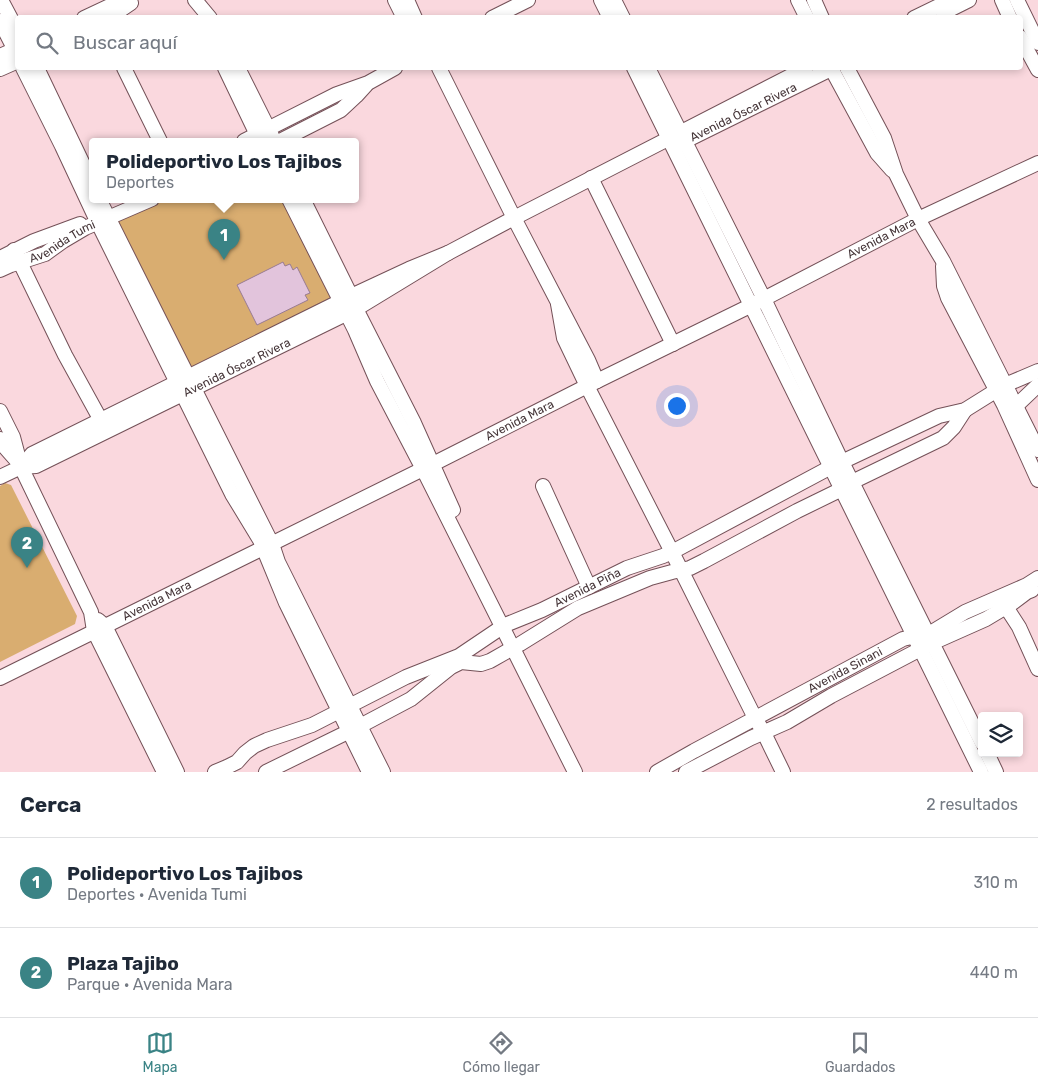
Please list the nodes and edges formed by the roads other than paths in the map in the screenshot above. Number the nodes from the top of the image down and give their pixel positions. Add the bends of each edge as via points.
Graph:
1 (1, 0) edge
2 (126, 0) edge
3 (134, 0) edge
4 (396, 0) edge
5 (406, 0) edge
6 (528, 0) edge
7 (601, 0) edge
8 (614, 0) edge
9 (798, 0) edge
10 (814, 0) edge
11 (951, 0) edge
12 (969, 0) edge
13 (1002, 0) edge
14 (1017, 0) edge
15 (196, 1) edge
16 (94, 15) edge
17 (113, 15) edge
18 (201, 15) edge
19 (208, 15) edge
20 (403, 15) edge
21 (414, 15) edge
22 (498, 15) edge
23 (608, 15) edge
24 (622, 15) edge
25 (806, 15) edge
26 (821, 15) edge
27 (920, 15) edge
28 (941, 15) edge
29 (1009, 15) edge
30 (0, 21) edge
31 (15, 26) edge
32 (1023, 42) edge
33 (1038, 43) edge
34 (15, 50) edge
35 (15, 54) edge
36 (0, 56) edge
37 (15, 56) edge
38 (0, 69) edge
39 (24, 70) edge
40 (38, 70) edge
41 (125, 70) edge
42 (225, 70) edge
43 (239, 70) edge
44 (391, 70) edge
45 (431, 70) edge
46 (440, 70) edge
47 (635, 70) edge
48 (649, 70) edge
49 (802, 70) edge
50 (828, 70) edge
51 (833, 70) edge
52 (848, 70) edge
53 (1038, 70) edge
54 (368, 83) junction
55 (262, 135) edge
56 (159, 138) edge
57 (286, 138) edge
58 (677, 139) junction
59 (1038, 163) edge
60 (896, 174) junction
61 (89, 177) edge
62 (591, 178) junction
63 (89, 195) edge
64 (94, 203) edge
65 (100, 203) edge
66 (126, 203) edge
67 (141, 203) edge
68 (291, 203) edge
69 (305, 203) edge
70 (102, 218) junction
71 (510, 219) junction
72 (918, 219) junction
73 (17, 256) junction
74 (0, 258) edge
75 (0, 270) edge
76 (758, 302) junction
77 (349, 305) junction
78 (673, 344) junction
79 (1038, 371) edge
80 (592, 384) junction
81 (186, 386) junction
82 (1038, 386) edge
83 (1001, 388) junction
84 (1016, 406) junction
85 (965, 410) junction
86 (0, 411) edge
87 (104, 426) junction
88 (0, 439) edge
89 (1038, 450) edge
90 (837, 465) junction
91 (21, 467) junction
92 (428, 467) junction
93 (0, 477) edge
94 (1038, 480) edge
95 (543, 486) dead end
96 (847, 486) junction
97 (267, 546) junction
98 (672, 552) junction
99 (681, 570) junction
100 (1038, 578) edge
101 (589, 587) junction
102 (1038, 588) edge
103 (1006, 607) junction
104 (506, 626) junction
105 (100, 629) junction
106 (923, 640) junction
107 (516, 646) junction
108 (1038, 669) edge
109 (0, 678) edge
110 (345, 709) junction
111 (755, 718) junction
112 (355, 729) junction
113 (764, 733) junction
114 (978, 737) edge
115 (989, 757) edge
116 (270, 771) edge
117 (164, 772) edge
118 (176, 772) edge
119 (215, 772) edge
120 (369, 772) edge
121 (383, 772) edge
122 (574, 772) edge
123 (584, 772) edge
124 (657, 772) edge
125 (686, 772) edge
126 (783, 772) edge
127 (981, 772) edge
128 (996, 772) edge

1 - 31 street
2 - 16 street
3 - 17 street
4 - 20 street
5 - 21 street
6 - 22 street
7 - 23 street
8 - 24 street
9 - 25 street
10 - 26 street
11 - 27 street
12 - 28 street
13 - 29 street
14 - 33 street
15 - 18 street
15 - 19 street
30 - 34 street
32 - 53 street
35 - 36 street
37 - 38 street
39 - 63 street
40 - 61 street
41 - 56 street
42 - 55 street
43 - 55 street
44 - 54 street
45 - 71 street
46 - 71 street
47 - 58 street
48 - 58 street
49 - 58 street, Avenida Óscar Rivera
50 - 58 street, Avenida Óscar Rivera
51 - 60 street via 877,153
52 - 60 street via 884,138
54 - 55 street via 337,94
54 - 57 street via 341,110
58 - 62 street, Avenida Óscar Rivera via 650,148
58 - 76 street
59 - 72 street, Avenida Mara
60 - 72 street
62 - 71 street, Avenida Óscar Rivera
62 - 78 street
64 - 70 street
65 - 70 street
66 - 70 street, Avenida Tumi
67 - 70 street, Avenida Tumi
68 - 77 street
69 - 77 street
70 - 73 street, Avenida Tumi via 34,241
70 - 81 street
71 - 77 street, Avenida Óscar Rivera
71 - 80 street via 558,304 564,338
72 - 76 street, Avenida Mara
72 - 83 street via 943,260 948,298
73 - 74 street, Avenida Tumi
73 - 75 street, Avenida Tumi
73 - 87 street
76 - 78 street, Avenida Mara
76 - 90 street
77 - 81 street, Avenida Óscar Rivera
77 - 92 street via 414,422
78 - 80 street, Avenida Mara
79 - 83 street, Avenida Piña
80 - 92 street, Avenida Mara
80 - 98 street
81 - 87 street, Avenida Óscar Rivera
81 - 97 street
82 - 84 street
83 - 84 street
83 - 85 street, Avenida Piña
83 - 94 street
84 - 89 street
85 - 90 street, Avenida Piña via 939,416
85 - 96 street, Avenida Piña via 943,438
86 - 91 street
87 - 91 street, Avenida Óscar Rivera via 36,466
88 - 91 street
90 - 96 street
90 - 98 street, Avenida Piña
91 - 93 street, Avenida Óscar Rivera
91 - 105 street
92 - 97 street, Avenida Mara
92 - 104 street via 447,496
95 - 101 street
96 - 99 street, Avenida Piña via 704,562
96 - 106 street
97 - 105 street, Avenida Mara
97 - 110 street via 278,562
98 - 99 street
98 - 101 street, Avenida Piña via 627,568
99 - 107 street, Avenida Piña via 650,578 578,608
99 - 111 street
100 - 106 street, Avenida Sinani via 965,612
101 - 104 street, Avenida Piña
102 - 103 street, Avenida Sinani
103 - 106 street, Avenida Sinani via 986,619
103 - 108 street
104 - 107 street
104 - 110 street, Avenida Piña via 459,656
105 - 109 street, Avenida Mara
105 - 117 street
105 - 118 street
106 - 111 street, Avenida Sinani via 903,639
106 - 113 street, Avenida Sinani
106 - 114 street
106 - 127 street
107 - 112 street, Avenida Piña via 481,664 461,662 451,667 410,699
107 - 122 street
107 - 123 street
110 - 112 street
110 - 119 street, Avenida Piña via 254,746 237,762
111 - 113 street
111 - 124 street, Avenida Sinani
112 - 116 street, Avenida Piña
112 - 120 street
112 - 121 street
113 - 125 street, Avenida Sinani
113 - 126 street
115 - 128 street

